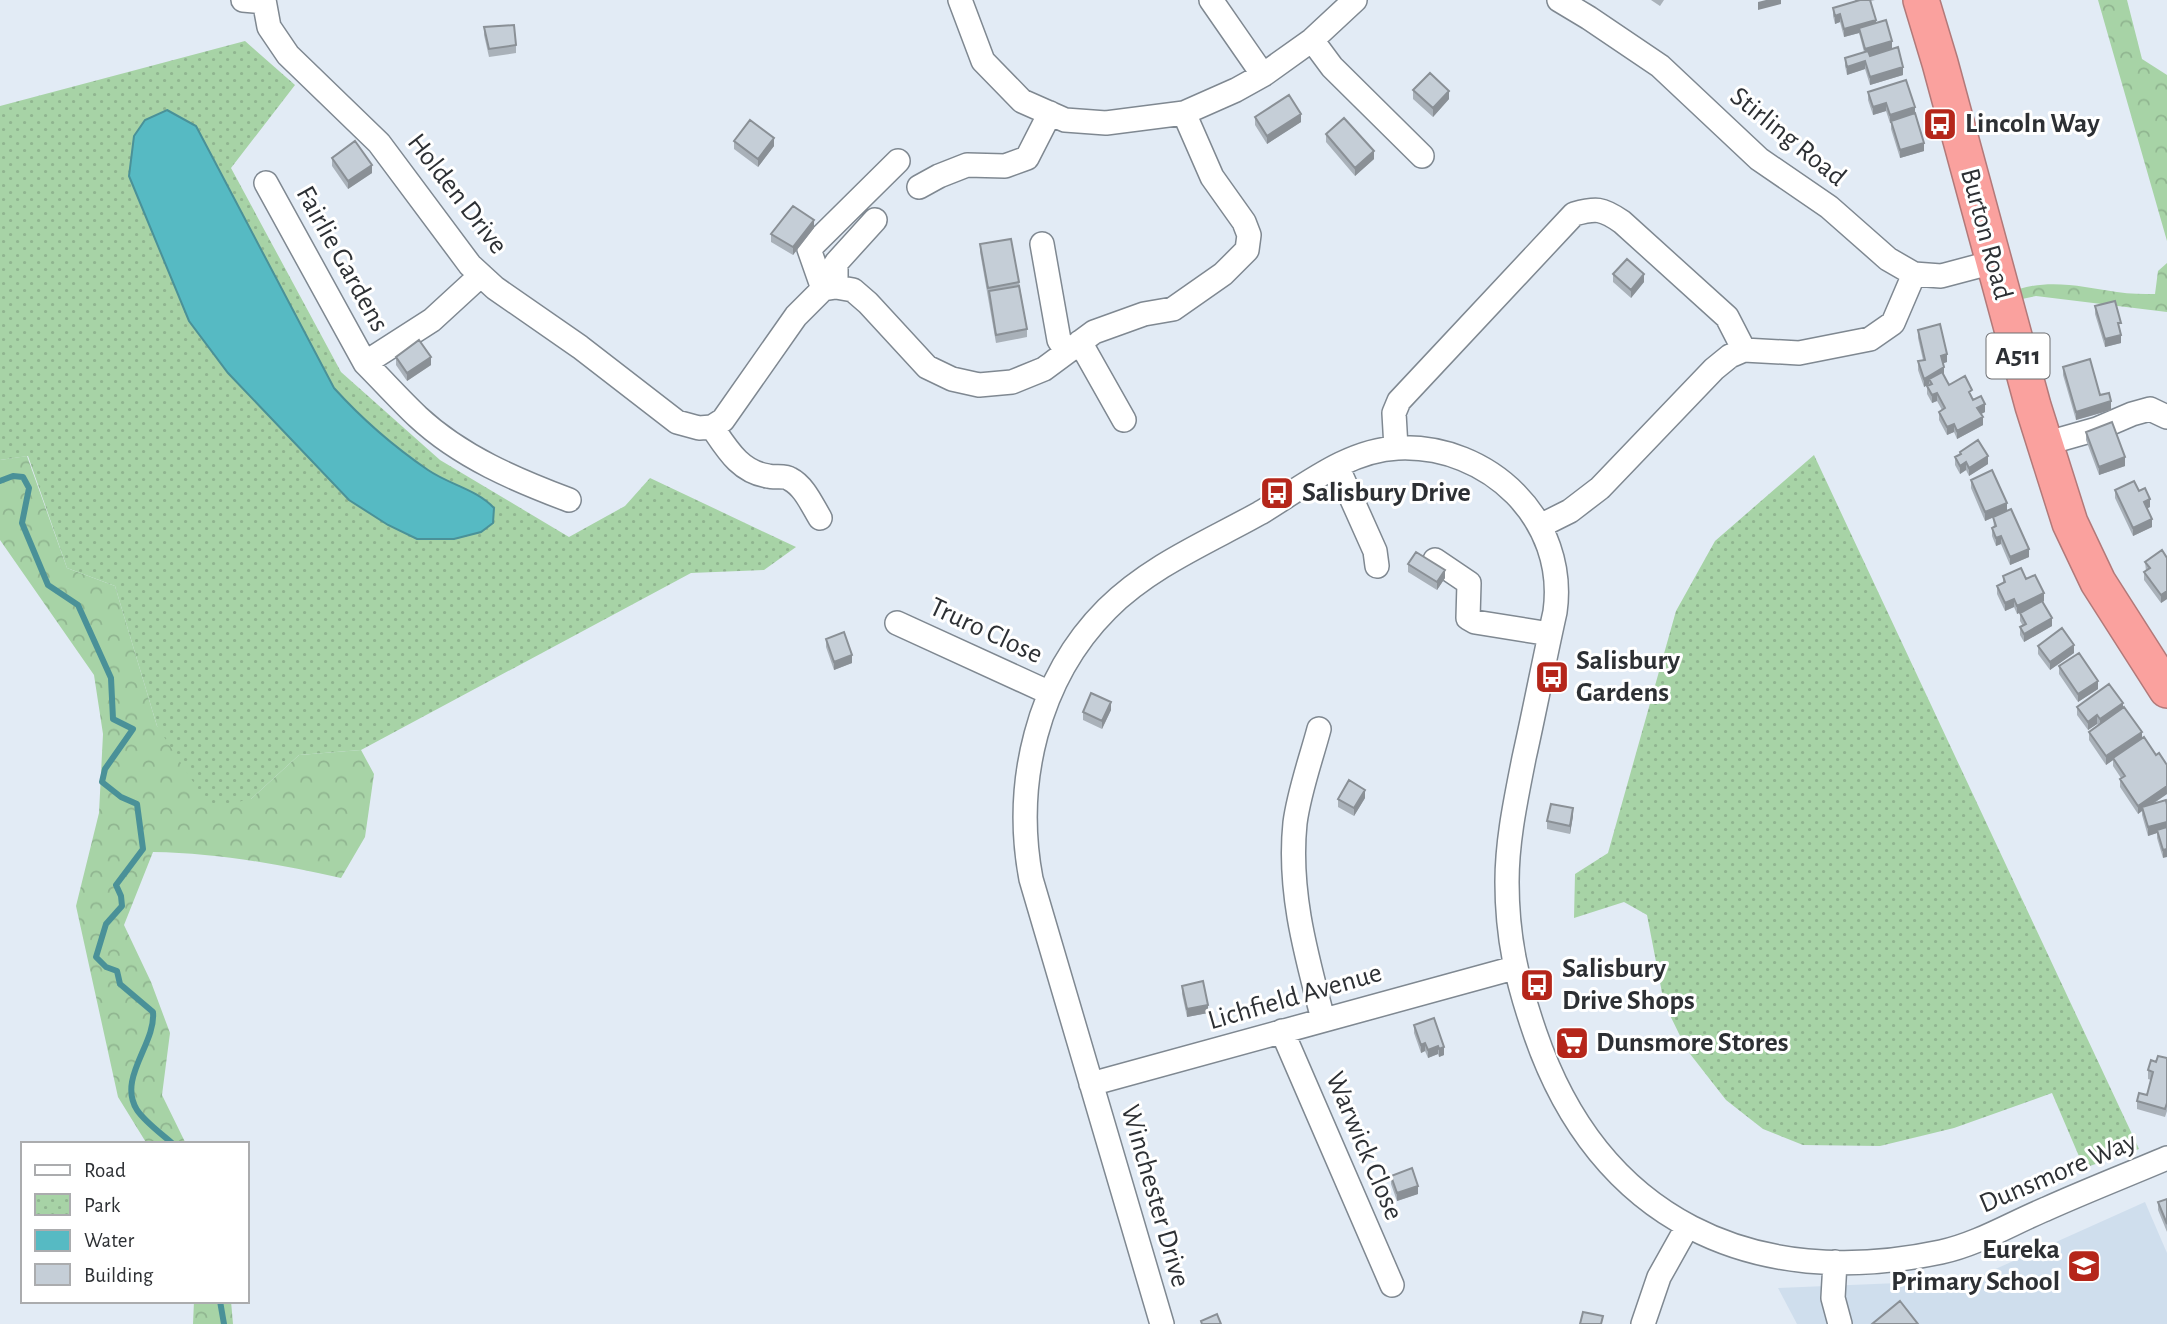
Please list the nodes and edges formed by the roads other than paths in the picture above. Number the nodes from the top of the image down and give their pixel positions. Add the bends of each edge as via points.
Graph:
1 (960, 0) edge
2 (1211, 0) edge
3 (1355, 0) edge
4 (1559, 0) edge
5 (1921, 0) edge
6 (257, 1) edge
7 (1312, 40) junction
8 (1263, 75) junction
9 (1049, 113) junction
10 (1184, 113) junction
11 (1422, 156) dead end
12 (898, 161) dead end
13 (266, 183) dead end
14 (919, 187) dead end
15 (875, 220) dead end
16 (1042, 244) dead end
17 (1994, 262) junction
18 (1914, 274) junction
19 (481, 275) junction
20 (830, 288) junction
21 (1074, 347) junction
22 (1744, 351) junction
23 (365, 363) junction
24 (2167, 416) edge
25 (1124, 420) dead end
26 (712, 427) junction
27 (2044, 444) junction
28 (1396, 448) junction
29 (1337, 466) junction
30 (569, 500) dead end
31 (820, 518) dead end
32 (1540, 526) junction
33 (1435, 560) edge
34 (1377, 566) dead end
35 (897, 623) dead end
36 (1550, 634) junction
37 (2166, 687) edge
38 (1051, 693) junction
39 (1319, 729) dead end
40 (1518, 979) junction
41 (1323, 1019) junction
42 (1282, 1031) junction
43 (1091, 1084) junction
44 (2167, 1158) edge
45 (1687, 1227) junction
46 (1835, 1262) junction
47 (1392, 1285) dead end
48 (1162, 1324) edge
49 (1643, 1324) edge
50 (1840, 1324) edge

1 - 9 street via 982,61 1022,101
2 - 8 street
3 - 7 street
4 - 18 street, Stirling Road via 1660,66 1759,159
5 - 17 highway, Burton Road / A511
6 - 19 street, Holden Drive via 288,55 379,143
7 - 8 street
7 - 11 street via 1332,67
8 - 10 street
9 - 10 street via 1065,120 1107,123
9 - 14 street via 1027,158 1005,166 967,165
10 - 21 street via 1212,177 1244,222 1249,235 1247,250 1223,274 1173,309 1094,332
12 - 20 street via 809,249
13 - 23 street, Fairlie Gardens
15 - 20 street via 836,263
16 - 21 street via 1059,340
17 - 18 street via 1941,276
17 - 27 highway, Burton Road / A511
18 - 22 street via 1893,323 1870,339 1799,353
19 - 23 street, Fairlie Gardens via 432,320
19 - 26 street, Holden Drive via 677,422 699,429
20 - 21 street via 853,290 927,367 952,379 979,385 1012,382 1044,369
20 - 26 street via 796,316 723,420
21 - 25 street
22 - 28 street via 1727,317 1696,288 1622,222 1606,211 1591,209 1574,214 1399,401 1394,413
22 - 32 street via 1714,369 1600,488
23 - 30 street, Fairlie Gardens via 420,419 467,453 515,480
24 - 27 street via 2150,409
26 - 31 street via 732,456 748,469 767,477 789,477
27 - 37 highway, Burton Road / A511 via 2083,555
28 - 29 street
28 - 32 street via 1430,449 1485,469 1504,482
29 - 34 street via 1375,551
29 - 38 street via 1129,590 1088,634
32 - 36 street via 1552,554 1558,589
33 - 36 street via 1469,583 1468,618
35 - 38 street, Truro Close
36 - 40 street via 1511,825 1507,880
38 - 43 street via 1031,757 1024,835 1031,879
39 - 41 street via 1296,820 1294,860 1300,929
40 - 41 street, Lichfield Avenue
40 - 45 street via 1541,1052 1581,1128 1640,1196
41 - 42 street, Lichfield Avenue
42 - 43 street, Lichfield Avenue
42 - 47 street, Warwick Close
43 - 48 street, Winchester Drive
44 - 46 street, Dunsmore Way via 1944,1252
45 - 46 street, Dunsmore Way via 1759,1254
45 - 49 street via 1659,1277
46 - 50 street via 1833,1298

